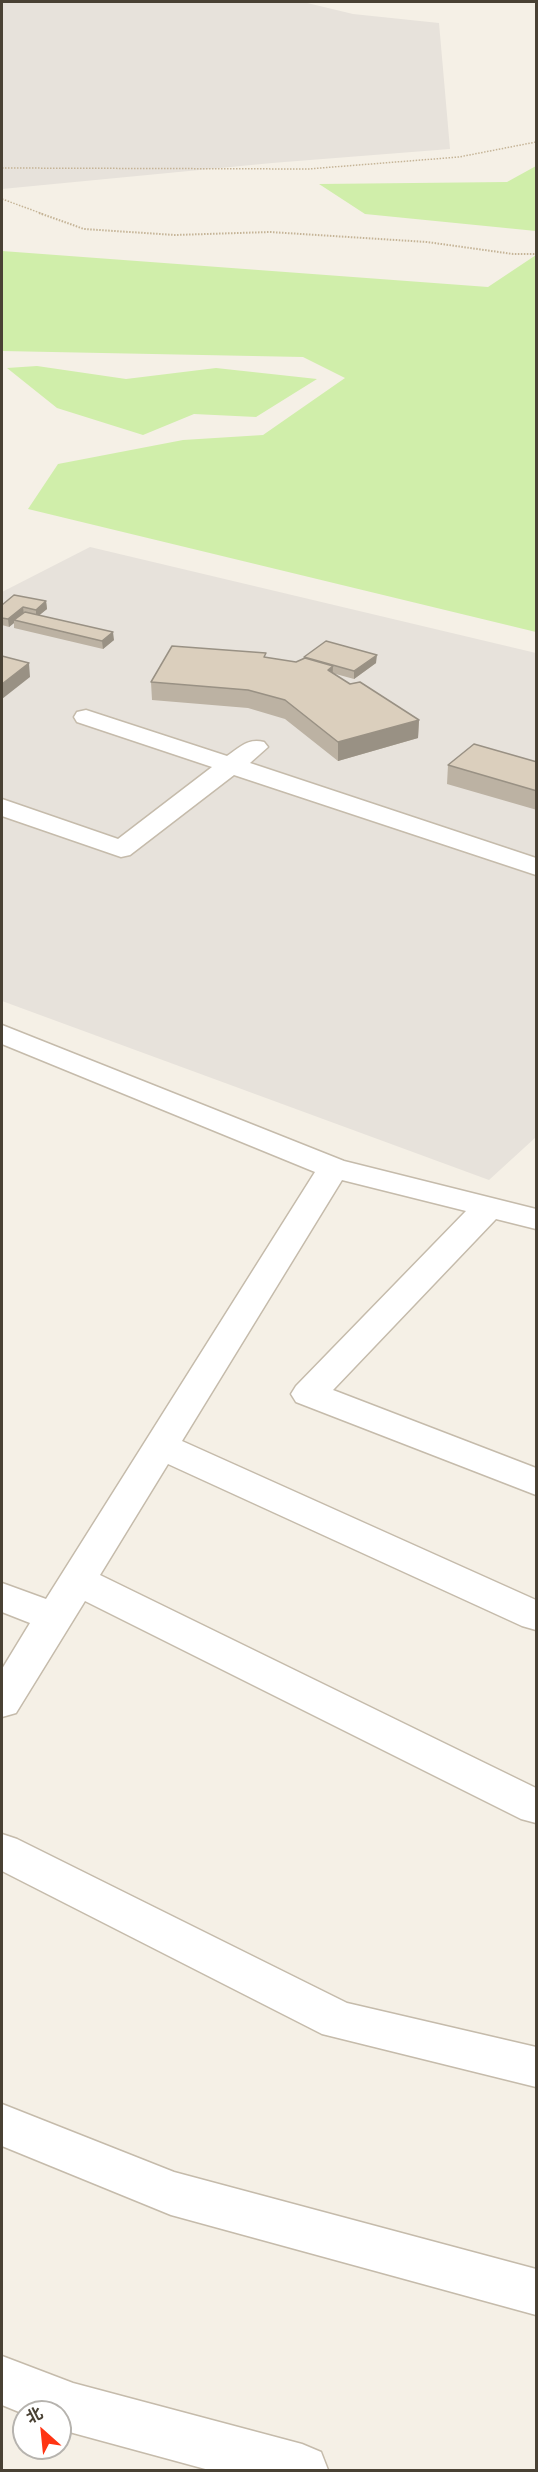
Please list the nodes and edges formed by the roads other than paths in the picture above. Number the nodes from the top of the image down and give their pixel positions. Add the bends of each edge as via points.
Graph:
1 (86, 717) dead end
2 (255, 747) dead end
3 (231, 765) junction
4 (2, 807) edge
5 (537, 867) edge
6 (2, 1034) edge
7 (333, 1168) junction
8 (489, 1207) junction
9 (537, 1219) edge
10 (160, 1446) junction
11 (537, 1482) edge
12 (77, 1580) junction
13 (2, 1597) edge
14 (537, 1616) edge
15 (54, 1617) junction
16 (2, 1702) edge
17 (537, 1807) edge
18 (2, 1851) edge
19 (537, 2067) edge
20 (2, 2125) edge
21 (535, 2292) dead end
22 (2, 2380) edge
23 (302, 2470) edge

1 - 3 street
2 - 3 street
3 - 4 street via 121,849
3 - 5 street
6 - 7 street
7 - 8 street
7 - 10 street
8 - 9 street
8 - 11 street via 309,1394
10 - 12 street
10 - 14 street
12 - 15 street
12 - 17 street
13 - 15 street
15 - 16 street
18 - 19 street via 338,2020
20 - 21 street via 171,2193
22 - 23 street via 73,2408

